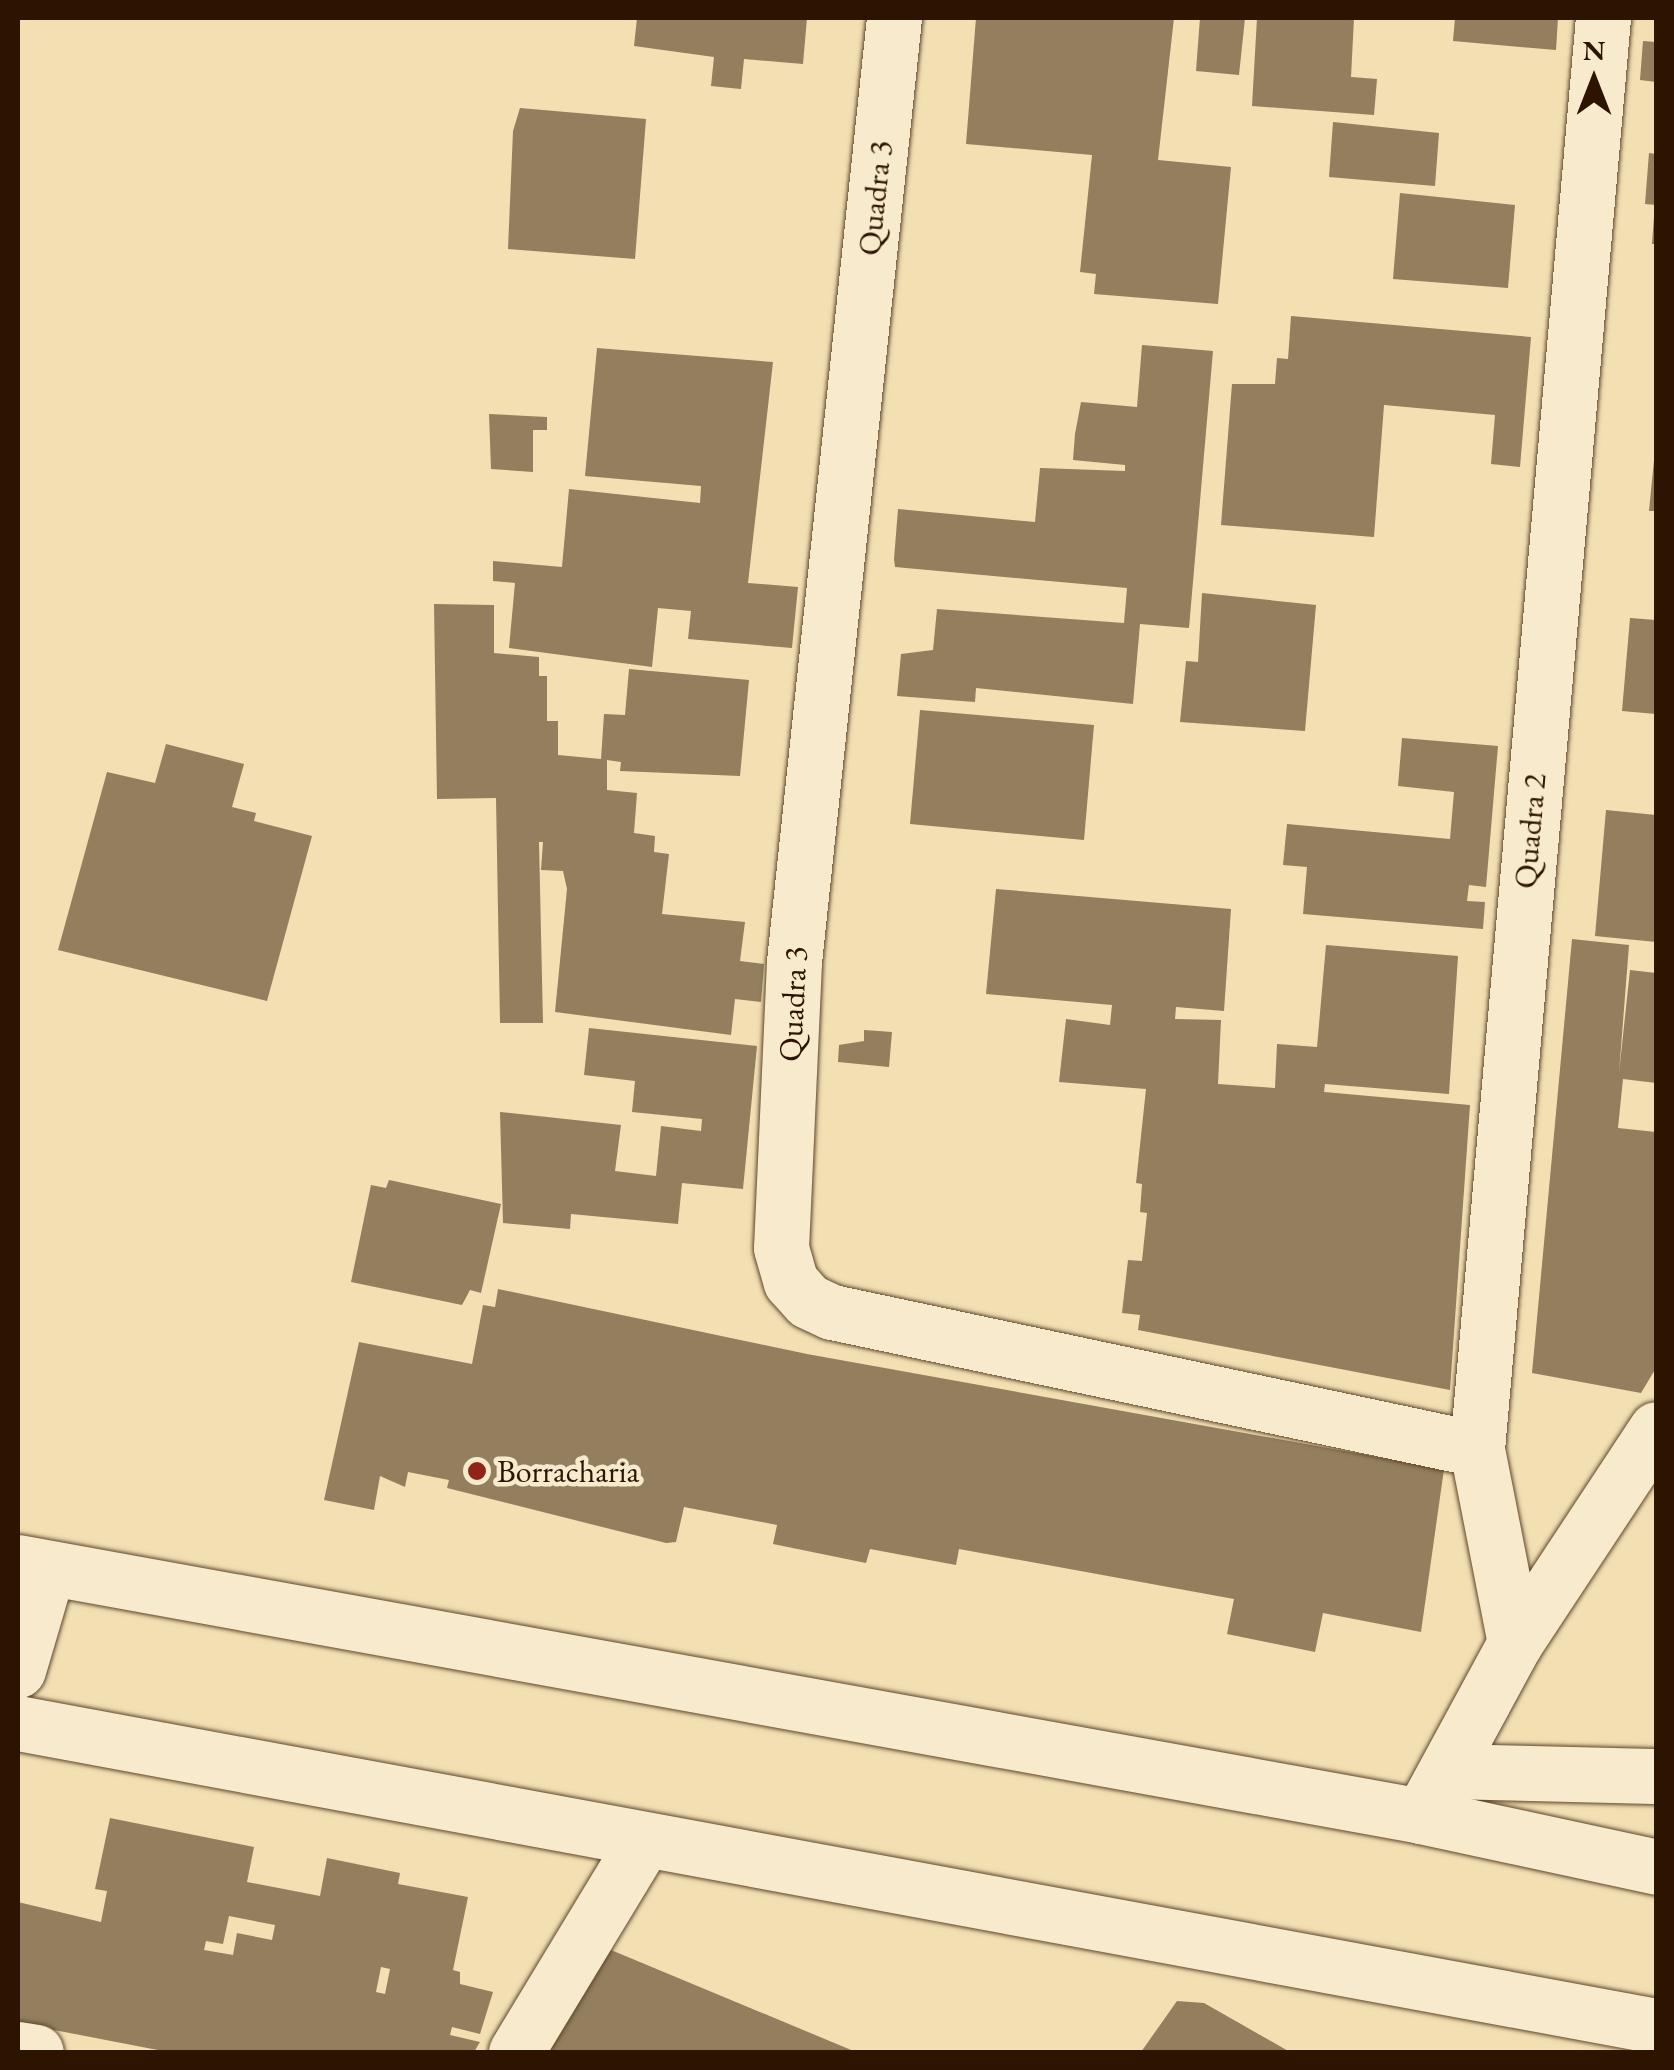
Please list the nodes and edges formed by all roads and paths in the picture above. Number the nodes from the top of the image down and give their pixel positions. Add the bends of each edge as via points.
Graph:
1 (894, 18) edge
2 (1603, 18) edge
3 (1656, 1429) edge
4 (1478, 1448) junction
5 (33, 1565) edge
6 (1515, 1643) junction
7 (18, 1670) edge
8 (18, 1723) edge
9 (1656, 1776) edge
10 (1433, 1794) junction
11 (644, 1841) junction
12 (1656, 1867) edge
13 (1656, 2026) edge
14 (18, 2049) edge
15 (36, 2052) edge
16 (516, 2052) edge

1 - 4 street, Quadra 3 via 794,962 782,1248 791,1282 808,1302 832,1312
2 - 4 street, Quadra 2
3 - 6 street
4 - 6 street, Quadra 2
5 - 7 street
5 - 10 street
6 - 10 street
8 - 11 street
9 - 10 street
10 - 12 street
11 - 13 street
11 - 16 street
14 - 15 street

